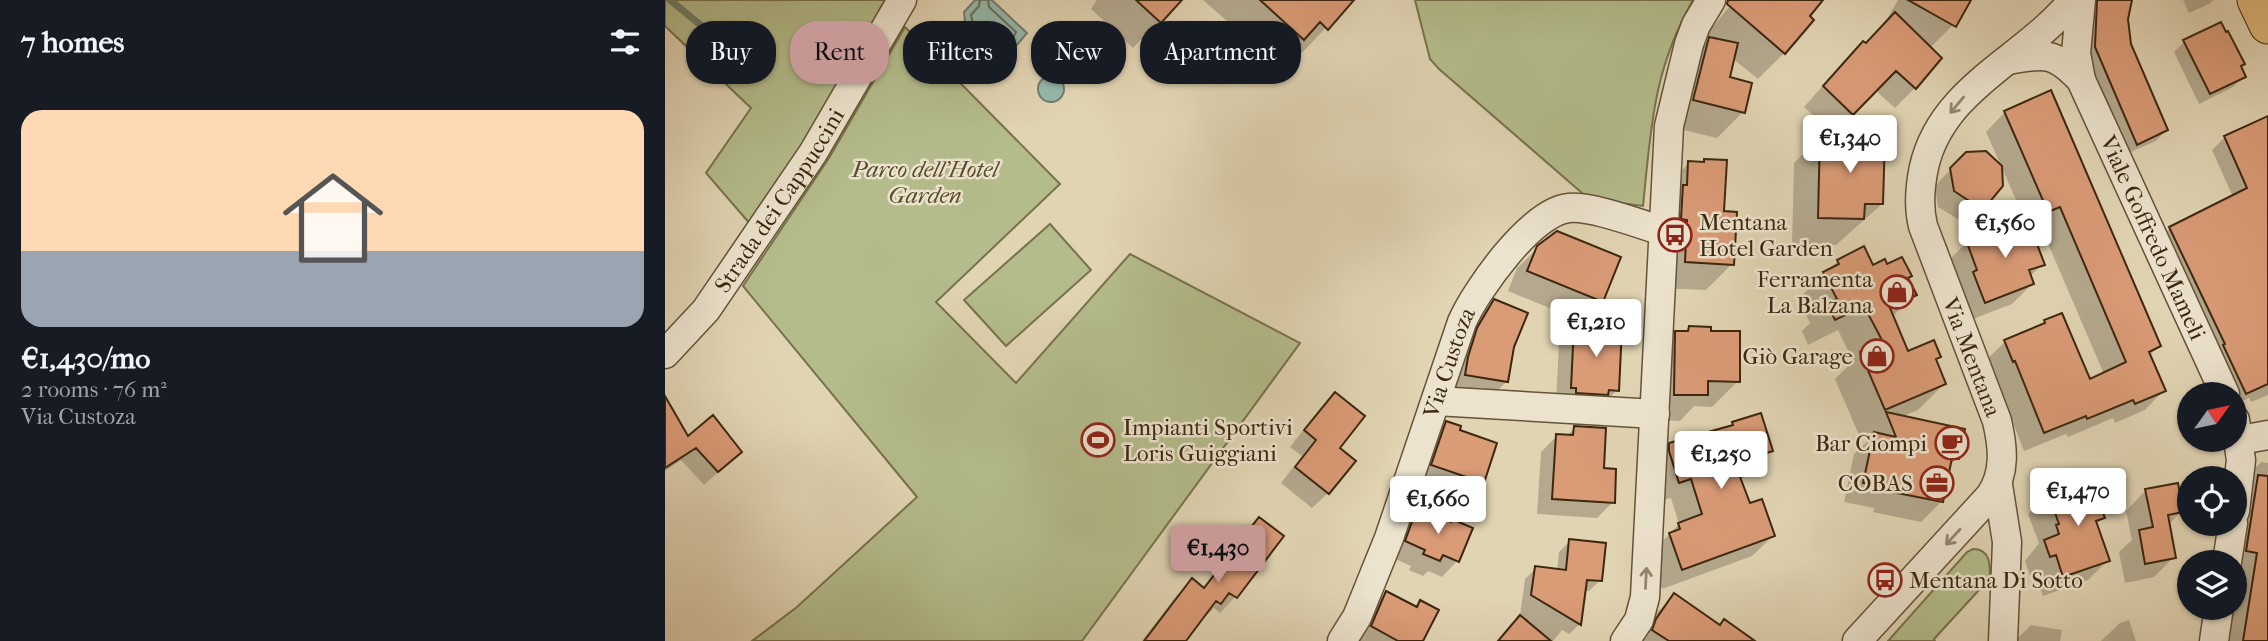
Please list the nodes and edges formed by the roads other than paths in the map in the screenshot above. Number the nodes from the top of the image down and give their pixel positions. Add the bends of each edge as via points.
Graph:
1 (902, 0) edge
2 (1711, 0) edge
3 (2073, 0) edge
4 (2081, 0) edge
5 (2256, 0) edge
6 (2268, 25) edge
7 (2008, 60) junction
8 (2081, 80) junction
9 (1663, 231) junction
10 (665, 354) edge
11 (2219, 382) edge
12 (1436, 401) junction
13 (1655, 414) junction
14 (2247, 432) edge
15 (2268, 435) edge
16 (1998, 485) junction
17 (2217, 620) edge
18 (1342, 641) edge
19 (1625, 641) edge
20 (1857, 641) edge
21 (2003, 641) edge
22 (2214, 641) edge

1 - 10 street, Strada dei Cappuccini via 813,153 706,310
2 - 9 street via 1696,25 1674,100
3 - 7 street, Via Mentana
4 - 8 street, Viale Goffredo Mameli via 2076,54
5 - 6 main road
7 - 8 street, Viale Goffredo Mameli via 2051,56
7 -> 16 street, Via Mentana via 1970,90 1939,128 1927,156 1920,205 1927,238 1997,421 2002,458
8 - 11 street, Viale Goffredo Mameli
9 - 12 street, Via Custoza via 1581,208 1557,210 1544,217 1490,275 1473,301
9 - 13 street
12 - 13 street
12 - 18 street, Via Custoza via 1376,572
19 -> 13 street via 1639,620 1645,597
14 - 15 street
16 -> 20 street
16 - 21 street, Via Mentana via 2007,542
17 - 22 street

